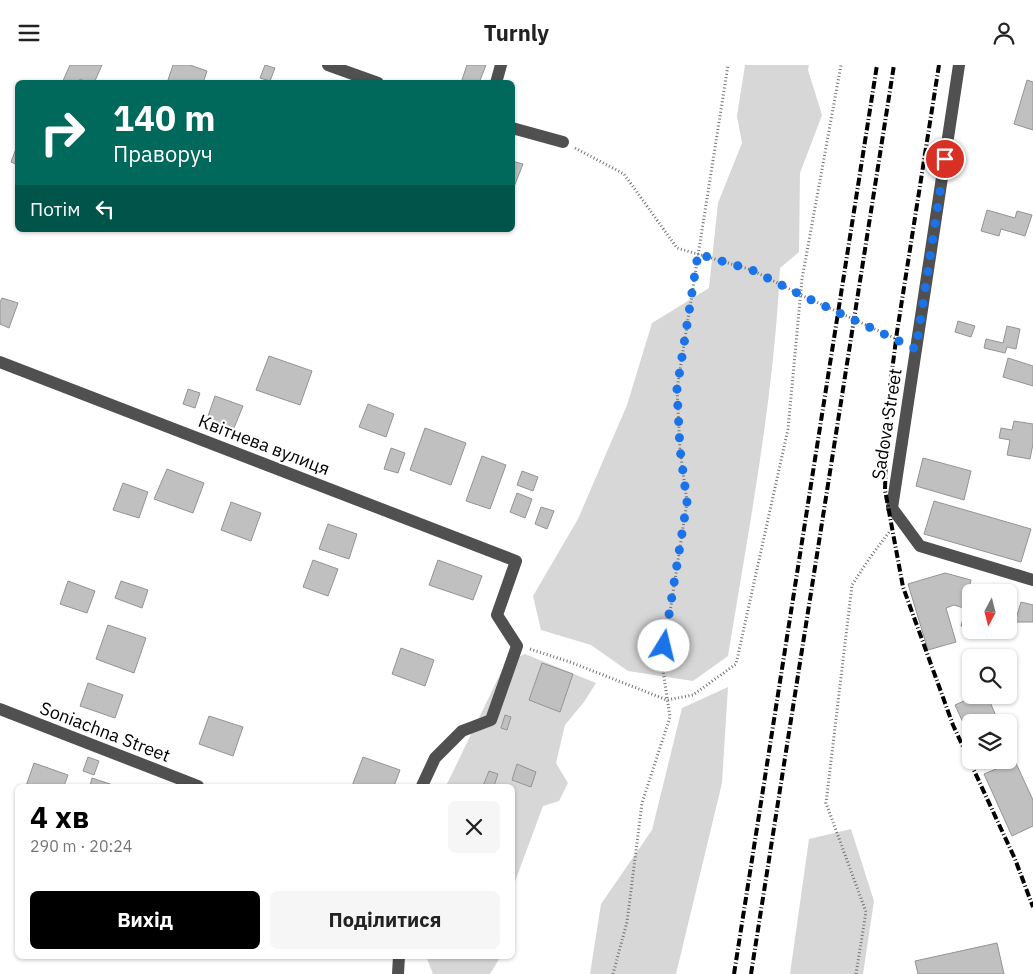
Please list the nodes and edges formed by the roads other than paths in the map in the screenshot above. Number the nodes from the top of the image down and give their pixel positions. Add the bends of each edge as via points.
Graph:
1 (328, 65) edge
2 (502, 65) edge
3 (959, 65) edge
4 (370, 80) edge
5 (497, 80) edge
6 (515, 129) edge
7 (563, 142) road end
8 (0, 362) edge
9 (1033, 579) edge
10 (0, 709) edge
11 (193, 784) edge
12 (423, 784) edge
13 (399, 959) edge
14 (398, 974) edge

1 - 4 street
2 - 5 street
3 - 9 street, Sadova Street via 892,507 920,545
6 - 7 street
8 - 12 street, Квітнева вулиця via 516,561 497,615 518,646 491,720 462,731 435,758
10 - 11 street, Soniachna Street
13 - 14 street

